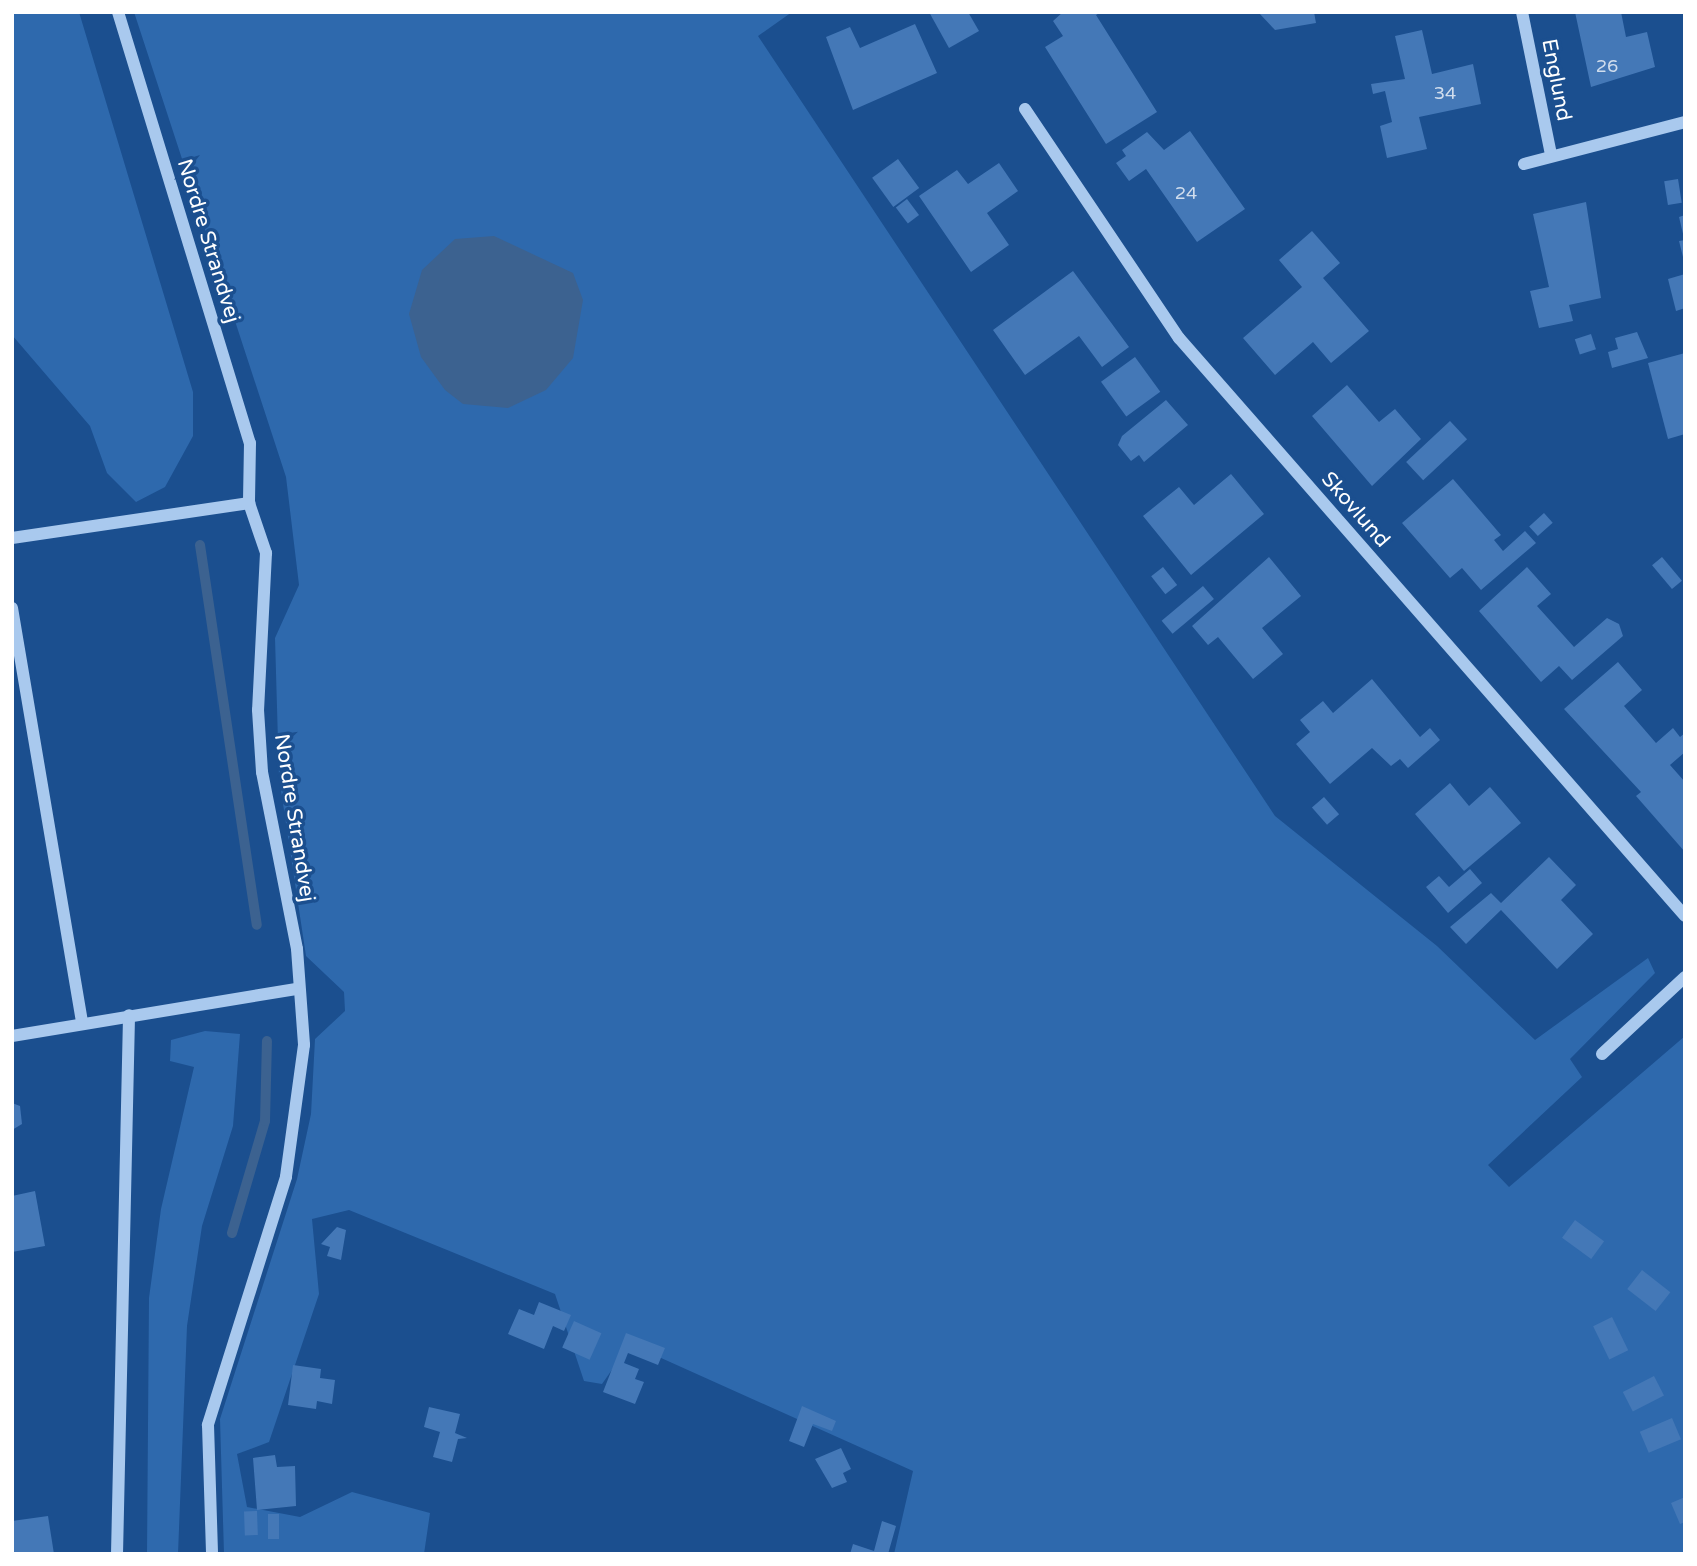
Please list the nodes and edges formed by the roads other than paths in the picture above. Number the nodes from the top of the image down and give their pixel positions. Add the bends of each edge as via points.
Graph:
1 (118, 12) edge
2 (1522, 12) edge
3 (1025, 109) dead end
4 (1685, 122) edge
5 (1551, 155) junction
6 (1524, 164) dead end
7 (249, 503) junction
8 (12, 538) edge
9 (12, 608) edge
10 (1685, 916) edge
11 (1685, 977) edge
12 (296, 989) junction
13 (129, 1016) junction
14 (82, 1023) junction
15 (12, 1036) edge
16 (1602, 1054) dead end
17 (117, 1554) edge
18 (212, 1554) edge

1 - 7 street, Nordre Strandvej via 250,443
2 - 5 street, Englund
3 - 10 street, Skovlund via 1179,338
4 - 5 street, Englund
5 - 6 street, Englund
7 - 8 street
7 - 12 street, Nordre Strandvej via 267,553 258,710 262,772 297,949
9 - 14 street
11 - 16 street
12 - 13 street
12 - 18 street, Nordre Strandvej via 304,1045 286,1177 208,1426
13 - 14 street
13 - 17 street
14 - 15 street

